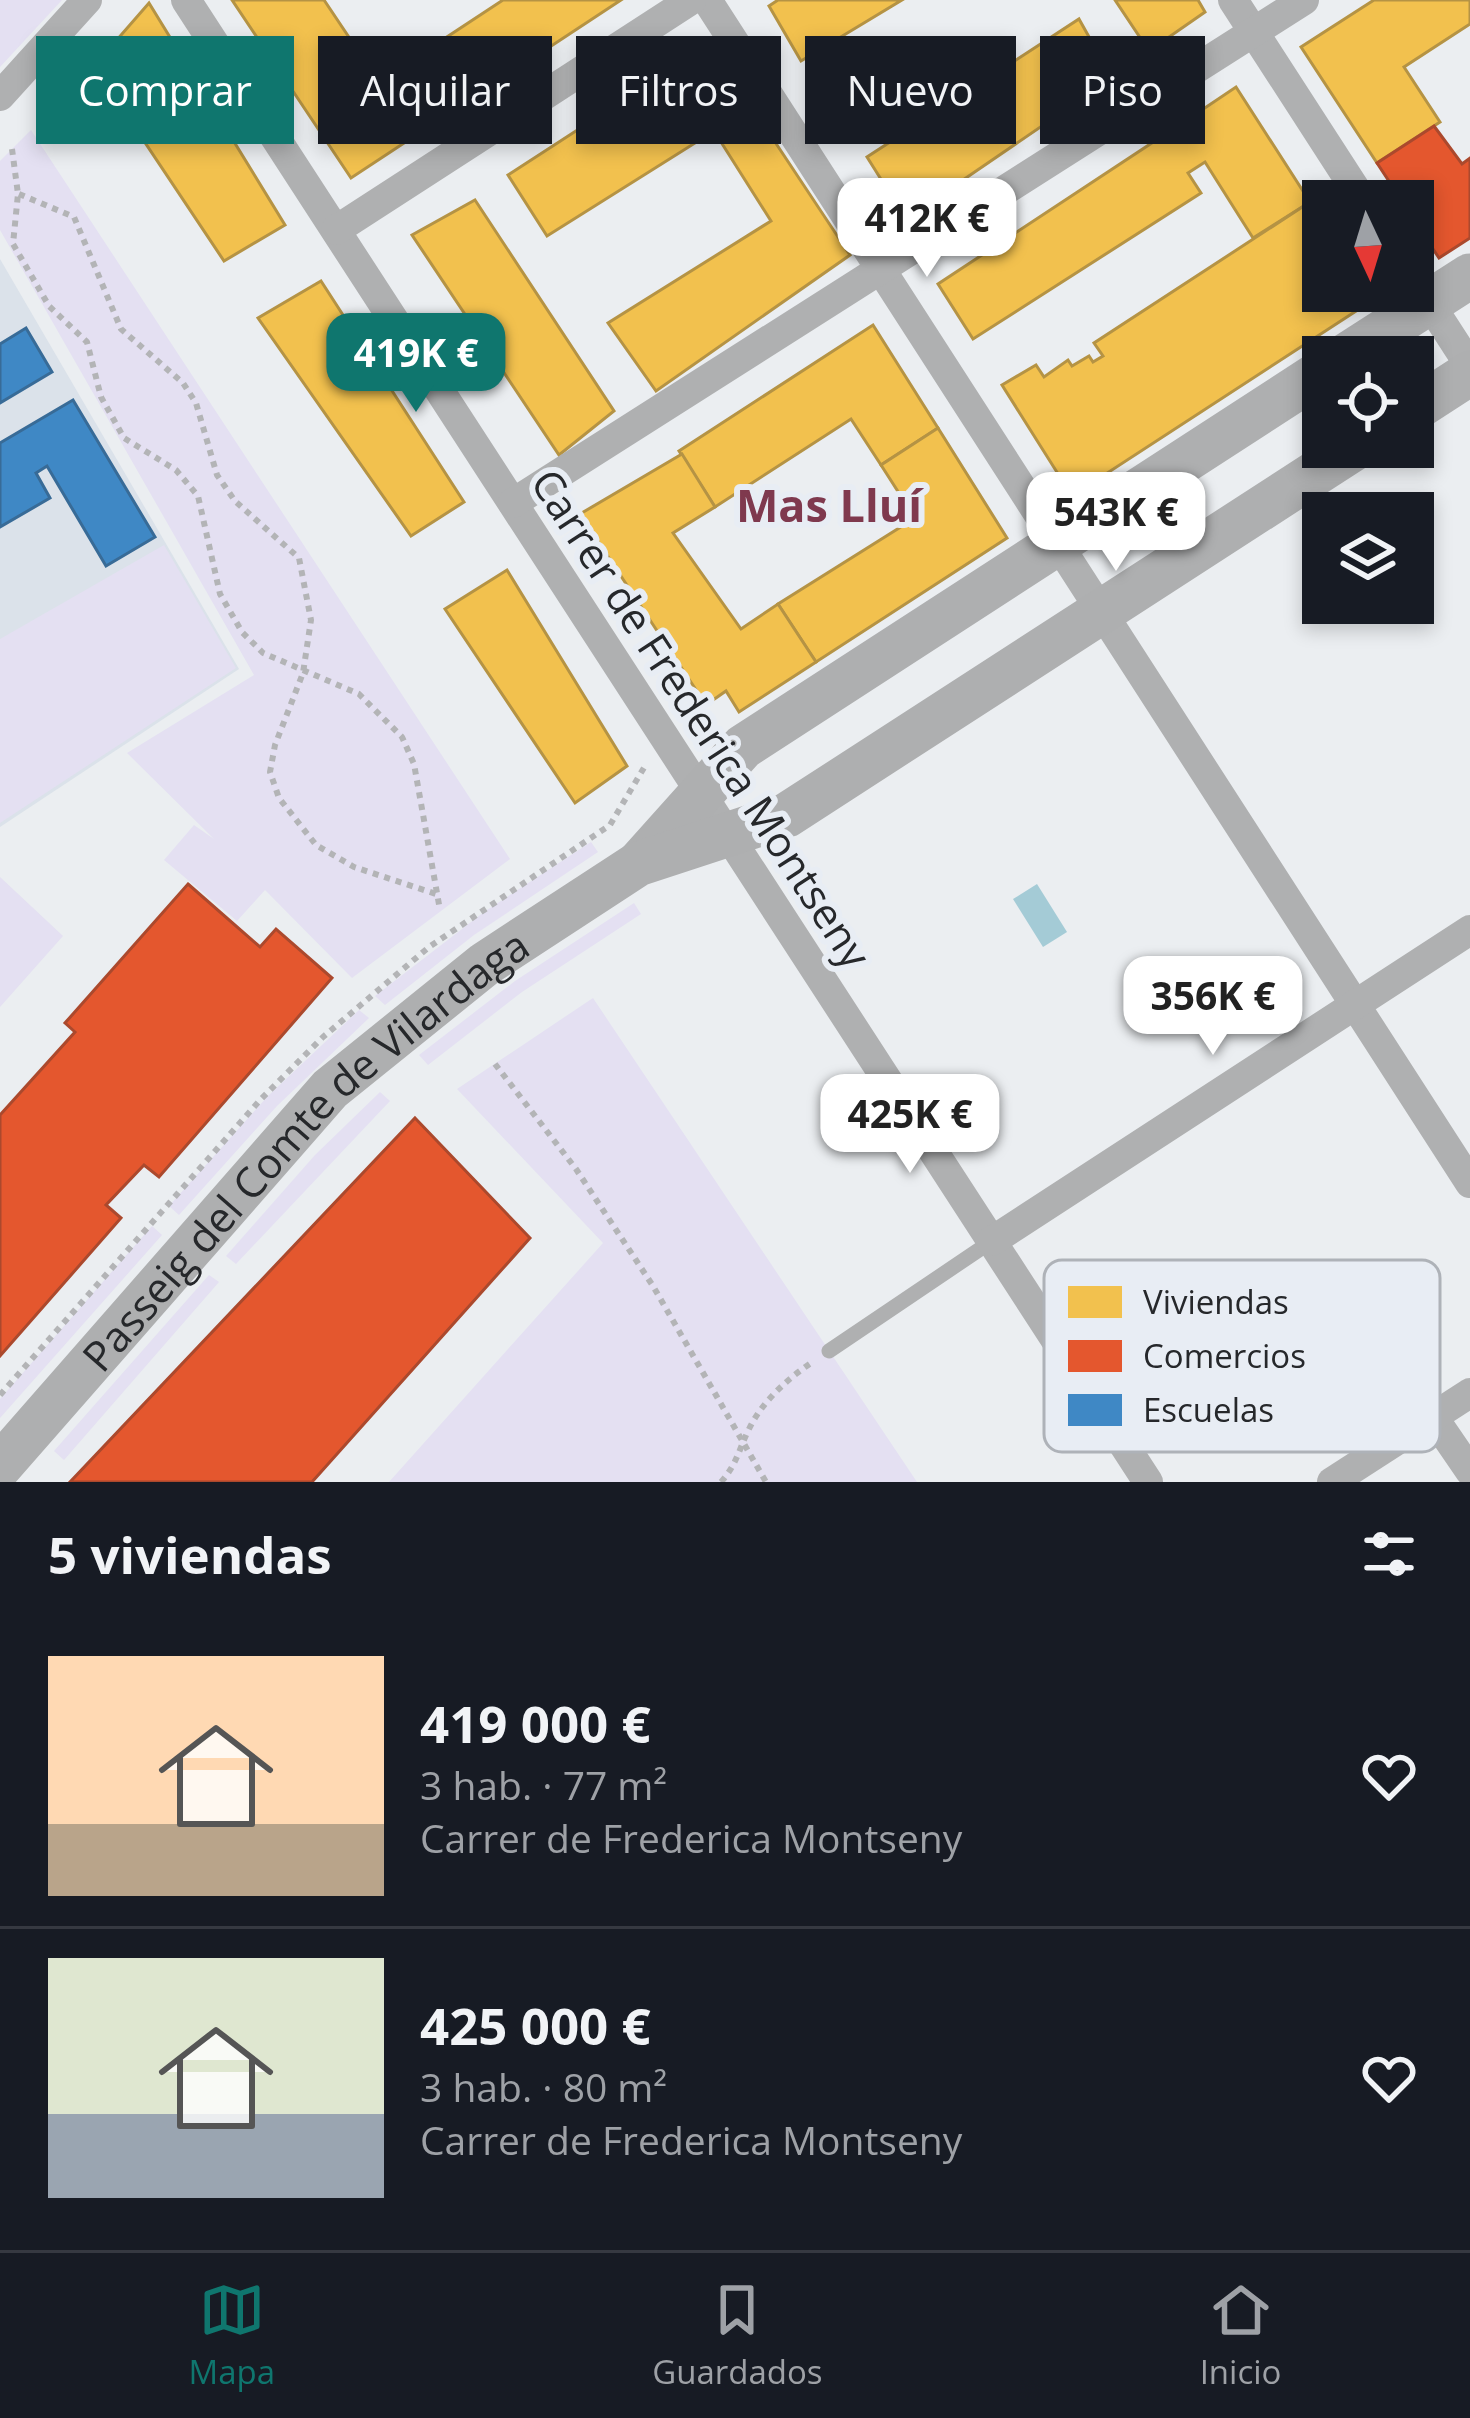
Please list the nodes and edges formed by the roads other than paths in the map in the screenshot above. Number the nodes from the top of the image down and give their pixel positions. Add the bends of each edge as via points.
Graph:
1 (87, 0) edge
2 (186, 0) edge
3 (692, 0) edge
4 (707, 0) edge
5 (1233, 0) edge
6 (1304, 0) edge
7 (1254, 33) junction
8 (0, 95) edge
9 (1349, 180) edge
10 (336, 230) junction
11 (881, 270) junction
12 (1470, 275) edge
13 (1434, 286) edge
14 (1434, 311) edge
15 (1396, 312) edge
16 (1368, 336) edge
17 (1470, 369) edge
18 (1302, 385) edge
19 (1434, 395) edge
20 (1324, 468) edge
21 (513, 503) junction
22 (1057, 543) junction
23 (1101, 612) junction
24 (701, 794) junction
25 (728, 835) junction
26 (638, 864) junction
27 (1470, 930) edge
28 (1354, 1004) junction
29 (1470, 1183) edge
30 (992, 1241) junction
31 (1044, 1321) edge
32 (829, 1351) road end
33 (1470, 1393) edge
34 (1440, 1412) edge
35 (1440, 1428) edge
36 (1129, 1452) edge
37 (1378, 1452) edge
38 (0, 1466) edge
39 (1470, 1471) edge
40 (1148, 1482) edge
41 (1332, 1482) edge

1 - 8 street
2 - 10 street, Carrer de Frederica Montseny
3 - 10 street
4 - 11 street
5 - 7 street
6 - 7 street
7 - 9 street
7 - 11 street
10 - 21 street, Carrer de Frederica Montseny
11 - 21 street
11 - 22 street
12 - 13 street
14 - 17 street
15 - 16 street
17 - 19 street
18 - 22 street, Passeig del Comte de Vilardaga
20 - 23 street, Passeig del Comte de Vilardaga
21 - 24 street, Carrer de Frederica Montseny
22 - 23 street
22 - 24 street, Passeig del Comte de Vilardaga via 743,747
23 - 25 street, Passeig del Comte de Vilardaga via 787,815
23 - 28 street
24 - 25 street, Carrer de Frederica Montseny
24 - 26 street, Passeig del Comte de Vilardaga
25 - 26 street, Passeig del Comte de Vilardaga
25 - 30 street, Carrer de Frederica Montseny
26 - 38 street, Passeig del Comte de Vilardaga via 485,964 330,1089
27 - 28 street
28 - 29 street
28 - 30 street
30 - 31 street, Carrer de Frederica Montseny
30 - 32 lane
33 - 34 street
35 - 39 street
36 - 40 street, Carrer de Frederica Montseny
37 - 41 street

